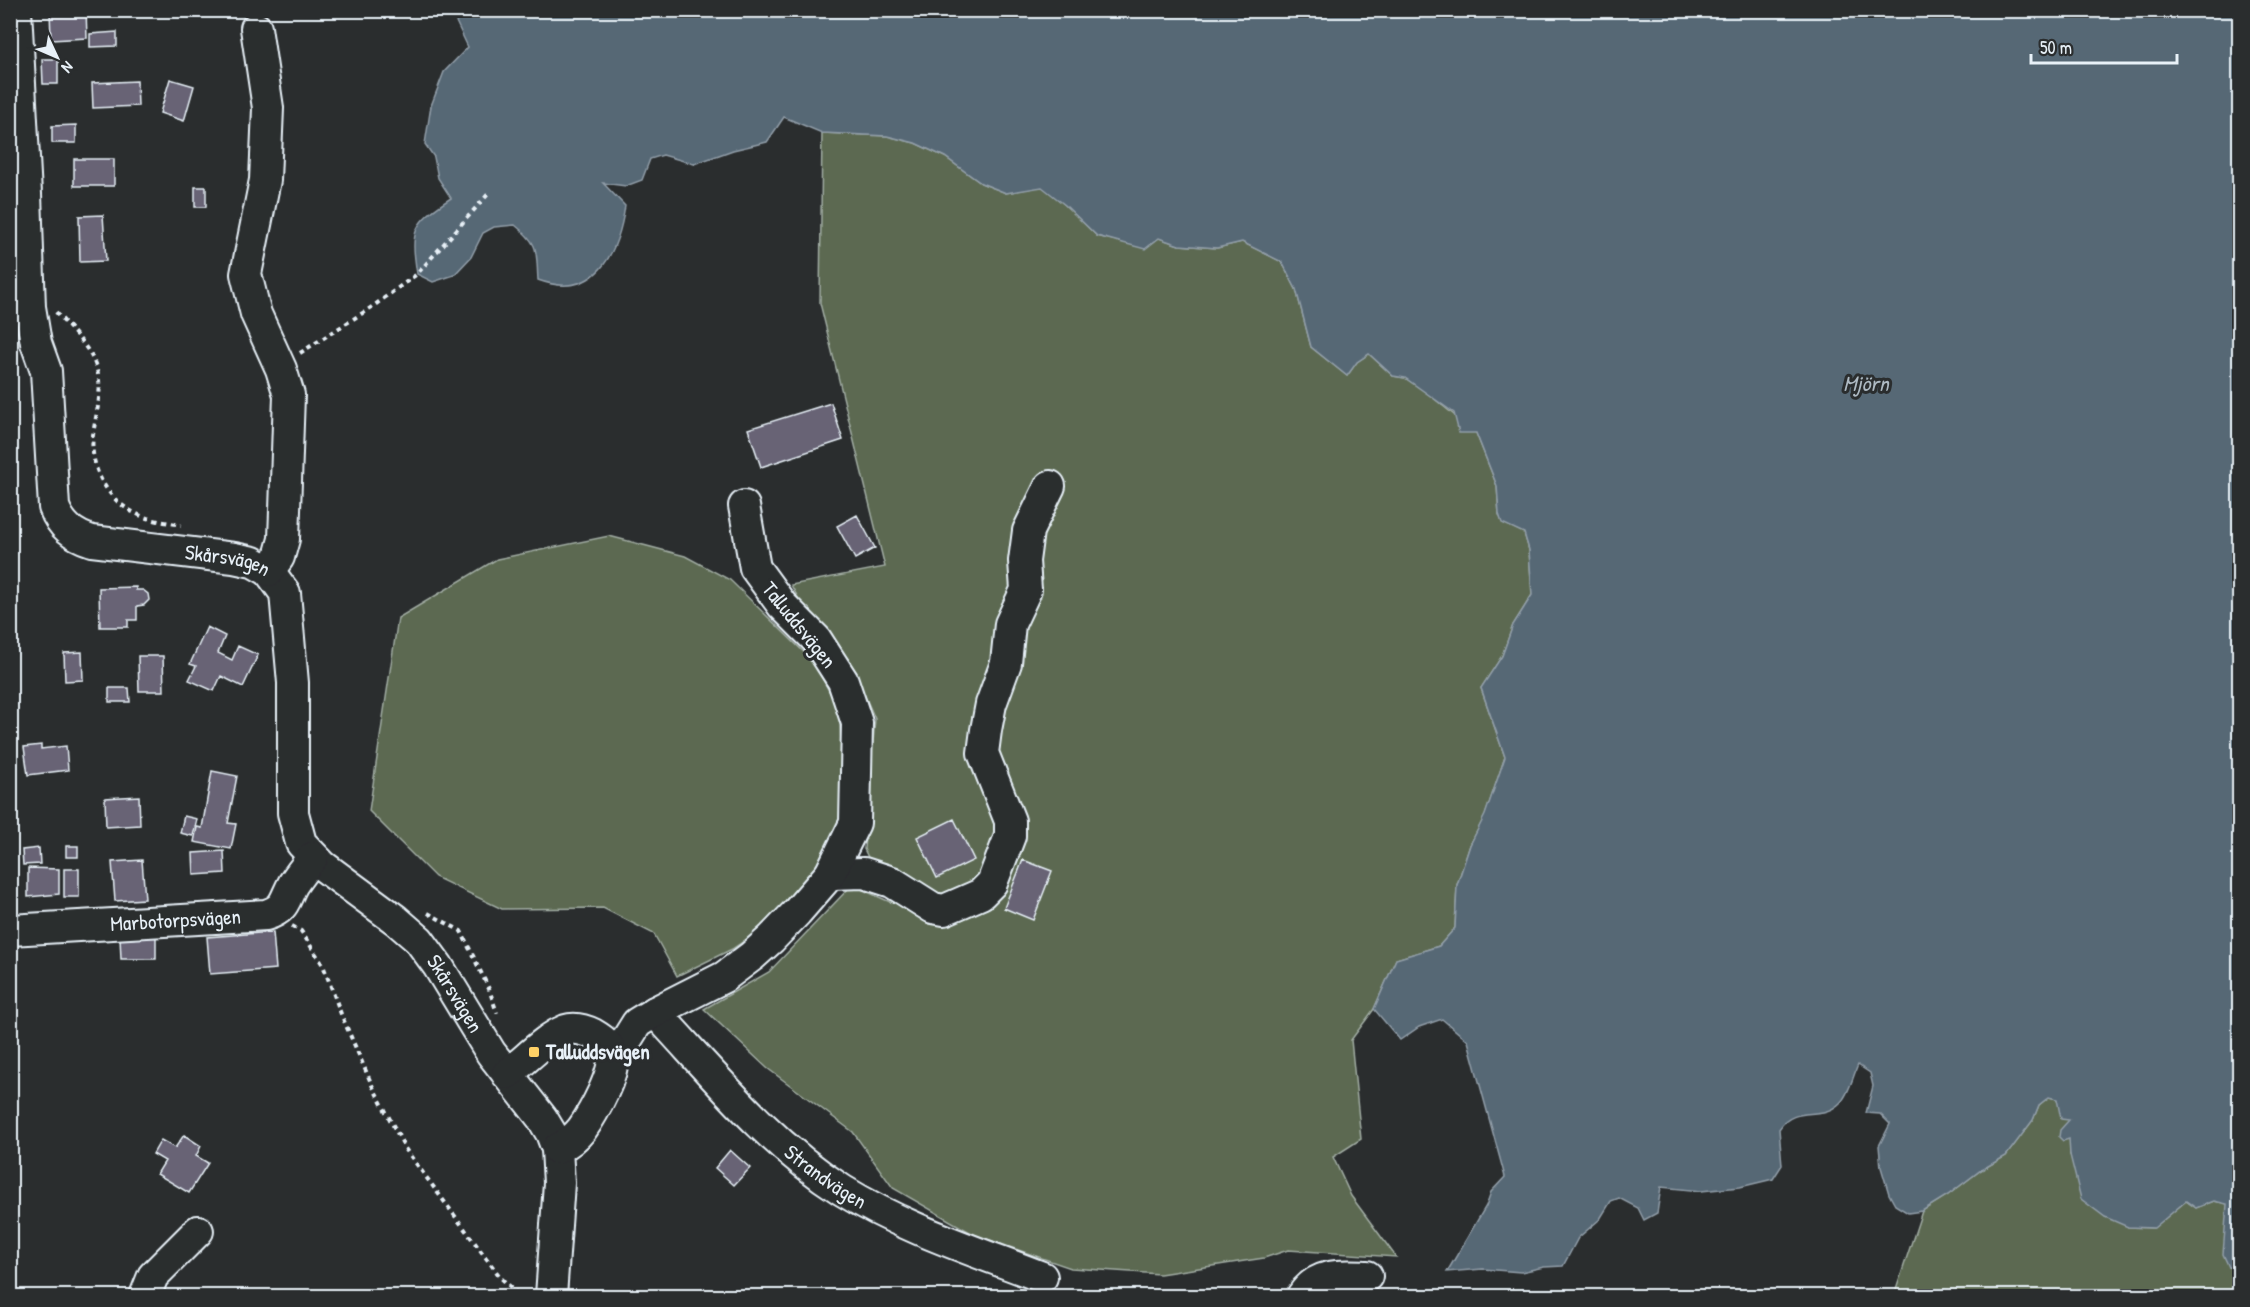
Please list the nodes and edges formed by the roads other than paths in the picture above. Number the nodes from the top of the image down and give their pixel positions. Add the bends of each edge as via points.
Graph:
1 (16, 10) edge
2 (256, 28) dead end
3 (18, 177) edge
4 (1050, 486) dead end
5 (744, 506) dead end
6 (269, 571) junction
7 (313, 857) junction
8 (830, 874) junction
9 (10, 930) edge
10 (655, 1012) junction
11 (612, 1052) junction
12 (507, 1074) junction
13 (557, 1149) junction
14 (198, 1231) dead end
15 (1367, 1276) dead end
16 (1042, 1277) dead end
17 (146, 1296) edge
18 (552, 1296) edge
19 (1302, 1296) edge

1 - 3 street, Skårsvägen
2 - 6 street via 268,108 267,144 265,180 246,274 256,314 289,394 284,539 279,557
3 - 6 street, Skårsvägen via 30,307 46,372 51,490 59,519 78,537 92,541 234,558
4 - 8 street via 1028,531 1026,590 1010,624 1006,663 986,730 983,753 1010,821 1010,836 992,883 981,894 944,910 933,908 892,882 864,873
5 - 8 street, Talluddsvägen via 755,568 782,606 816,639 843,681 857,723 855,824
6 - 7 street, Skårsvägen via 285,593 289,620 293,813 301,843
7 - 9 street, Marbotorpsvägen via 282,906 266,915
7 - 12 street, Skårsvägen via 419,940
8 - 10 street, Talluddsvägen via 752,956 724,977
10 - 11 street, Talluddsvägen via 637,1023
10 - 16 street, Strandvägen via 755,1121 842,1189 949,1241
11 - 12 street via 587,1031 569,1029
11 - 13 street via 613,1064 591,1114 573,1139
12 - 13 street, Skårsvägen via 542,1118
13 - 18 street via 559,1182
14 - 17 street via 153,1276
15 - 19 street via 1334,1275 1321,1279

